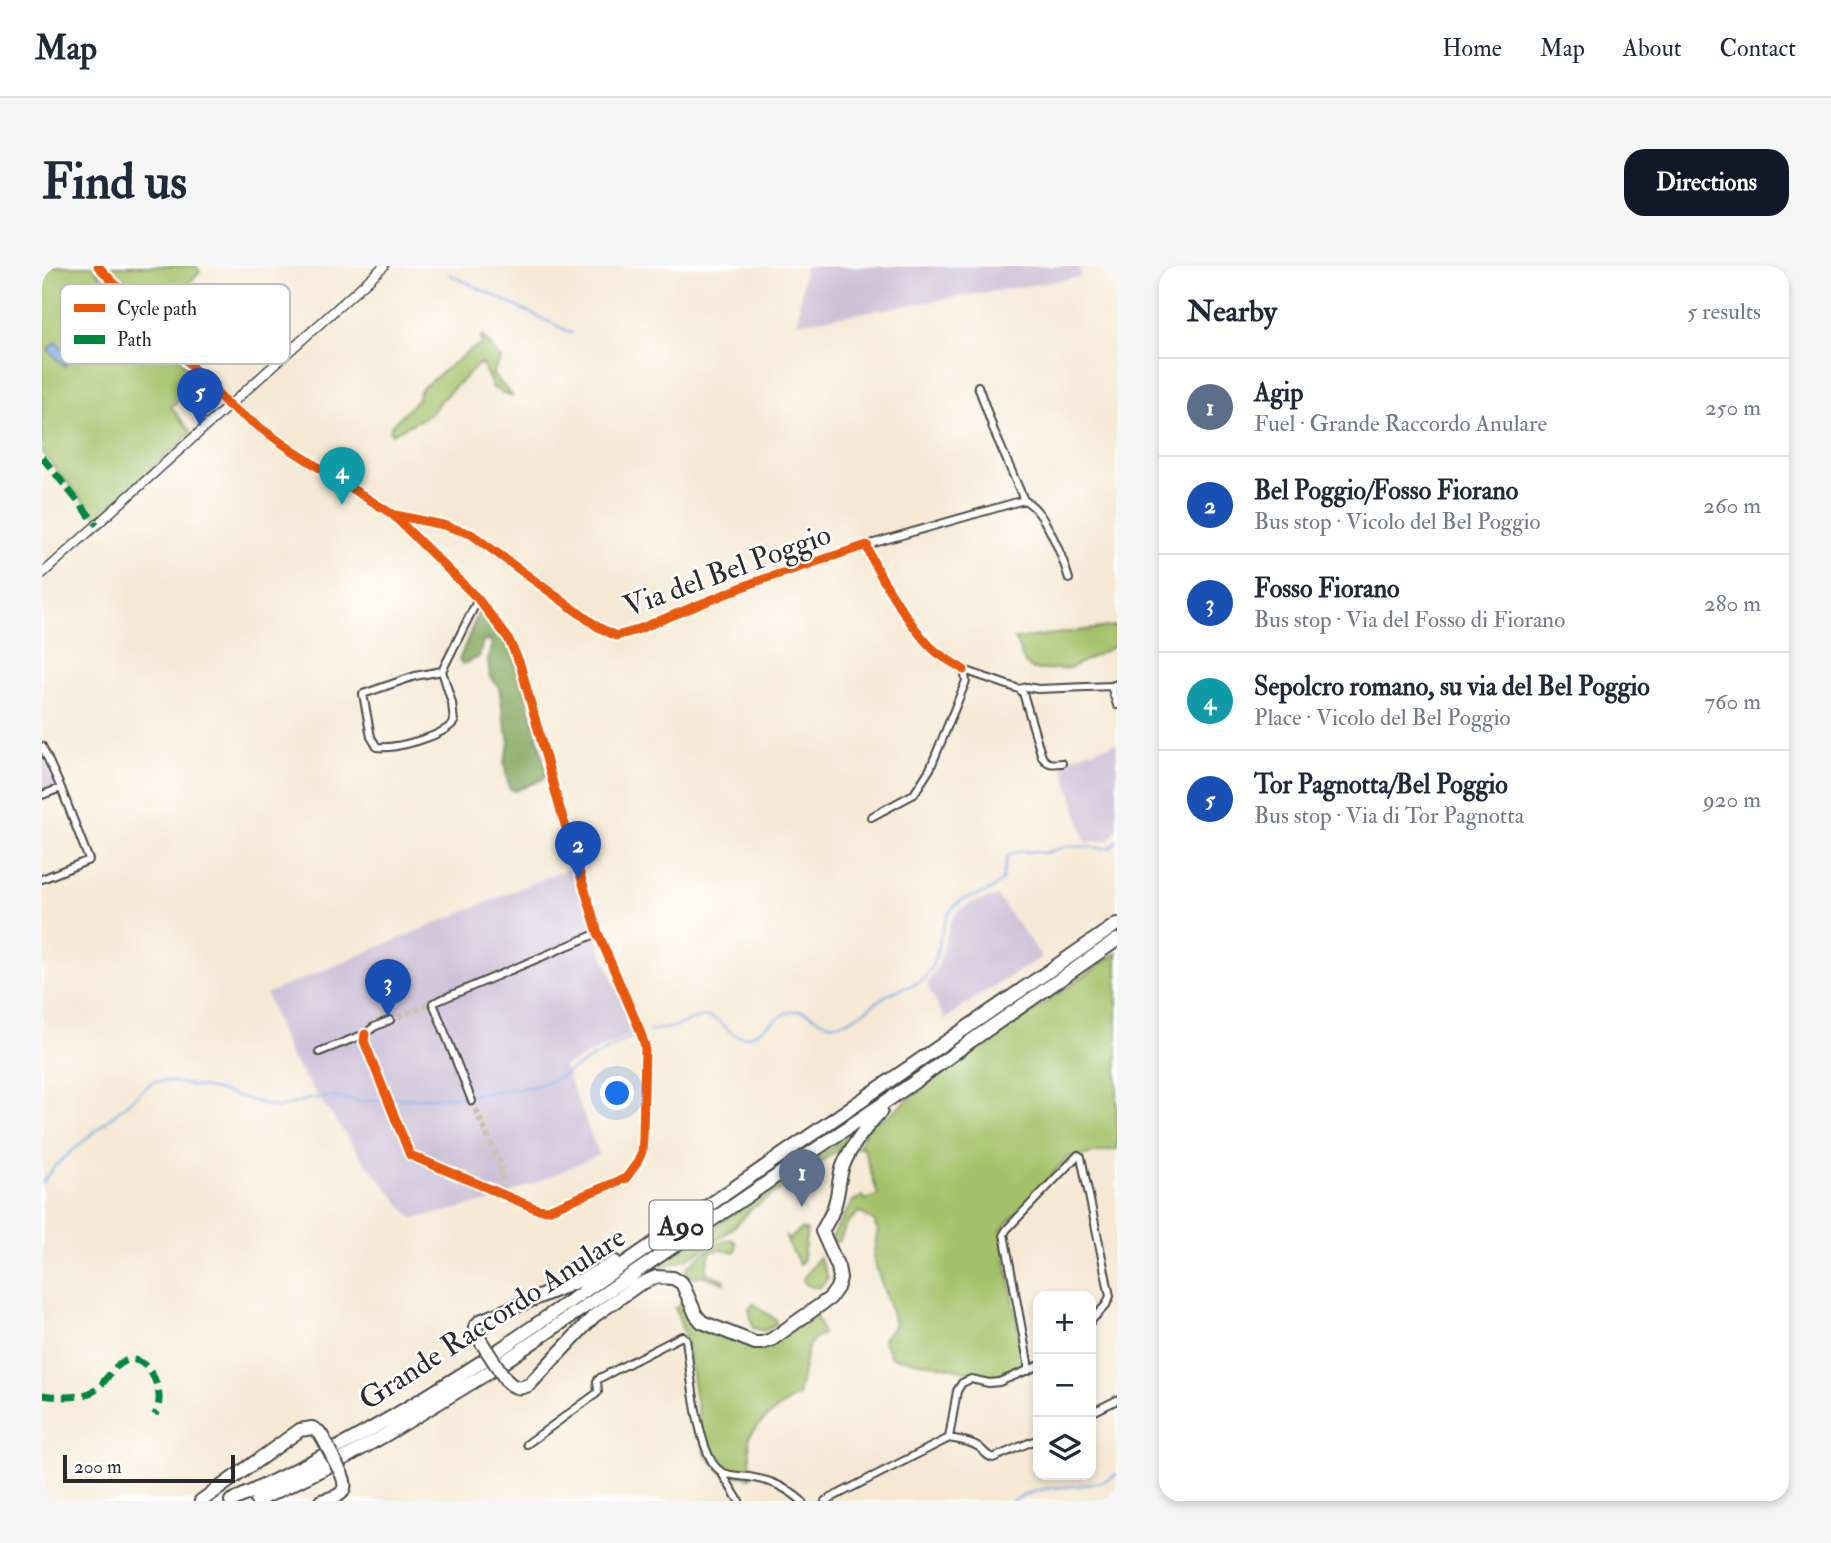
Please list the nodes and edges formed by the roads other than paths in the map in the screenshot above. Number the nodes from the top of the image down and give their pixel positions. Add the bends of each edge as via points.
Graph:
1 (98, 266) edge
2 (384, 266) edge
3 (115, 284) edge
4 (290, 350) edge
5 (190, 364) edge
6 (274, 364) edge
7 (978, 386) dead end
8 (228, 405) junction
9 (1024, 500) junction
10 (393, 514) junction
11 (867, 545) junction
12 (42, 574) edge
13 (1069, 579) dead end
14 (478, 599) junction
15 (964, 670) junction
16 (442, 671) junction
17 (1114, 685) edge
18 (1019, 690) junction
19 (1117, 705) edge
20 (42, 746) edge
21 (1062, 763) dead end
22 (61, 788) junction
23 (42, 795) edge
24 (871, 817) dead end
25 (42, 879) edge
26 (1117, 924) edge
27 (598, 933) junction
28 (1117, 940) edge
29 (390, 1020) tunnel mouth
30 (365, 1034) junction
31 (319, 1052) dead end
32 (919, 1079) junction
33 (472, 1101) tunnel mouth
34 (673, 1230) junction
35 (1096, 1316) edge
36 (1033, 1368) edge
37 (1028, 1371) junction
38 (1117, 1400) edge
39 (1096, 1410) edge
40 (949, 1438) junction
41 (1033, 1440) edge
42 (527, 1444) dead end
43 (721, 1472) junction
44 (201, 1501) edge
45 (231, 1501) edge
46 (257, 1501) edge
47 (321, 1501) edge
48 (739, 1501) edge
49 (802, 1501) edge
50 (825, 1501) edge

1 - 3 street
2 - 4 street
5 - 8 street
6 - 8 street
7 - 9 street
8 - 10 street
8 - 12 street
9 - 11 street
9 - 13 street via 1052,535
10 - 11 street, Via del Bel Poggio via 471,534 598,628 616,636
10 - 14 street
11 - 15 street, Via del Bel Poggio via 920,635
14 - 16 street
14 - 27 street via 517,656
15 - 18 street, Via del Bel Poggio
15 - 24 street via 966,681 930,769 914,794
16 - 16 street via 455,719 452,726 393,747 377,747 363,694
17 - 18 street, Via del Bel Poggio
17 - 19 street
18 - 21 street via 1042,757 1050,764
20 - 22 street
22 - 23 street
22 - 25 street via 89,860
26 - 34 highway, Grande Raccordo Anulare / A90
27 - 30 street via 645,1046 642,1152 626,1178 548,1210 537,1209 410,1155
27 - 33 street via 433,1003
28 - 32 highway, Grande Raccordo Anulare / A90
29 - 30 street
30 - 31 street
32 - 34 highway, bridge via 870,1123 842,1168 836,1203 822,1231 839,1274 830,1298 774,1338 759,1343 702,1322 682,1283 656,1277 594,1316 530,1384 519,1388 506,1380 480,1340 475,1327 478,1322 583,1279
32 - 46 highway, Grande Raccordo Anulare / A90 via 486,1374 387,1434
34 - 45 highway, Grande Raccordo Anulare / A90 via 446,1385 314,1461
35 - 37 street via 1110,1296 1077,1154 1004,1234
36 - 37 street
37 - 40 street via 995,1383 971,1379 962,1383
38 - 39 street
40 - 41 street via 969,1442 993,1458
40 - 50 street
42 - 43 street via 596,1394 600,1378 682,1336 702,1439
43 - 48 street
43 - 49 street via 771,1482
44 - 47 highway, bridge via 300,1430 312,1427 323,1438 345,1485 343,1492

